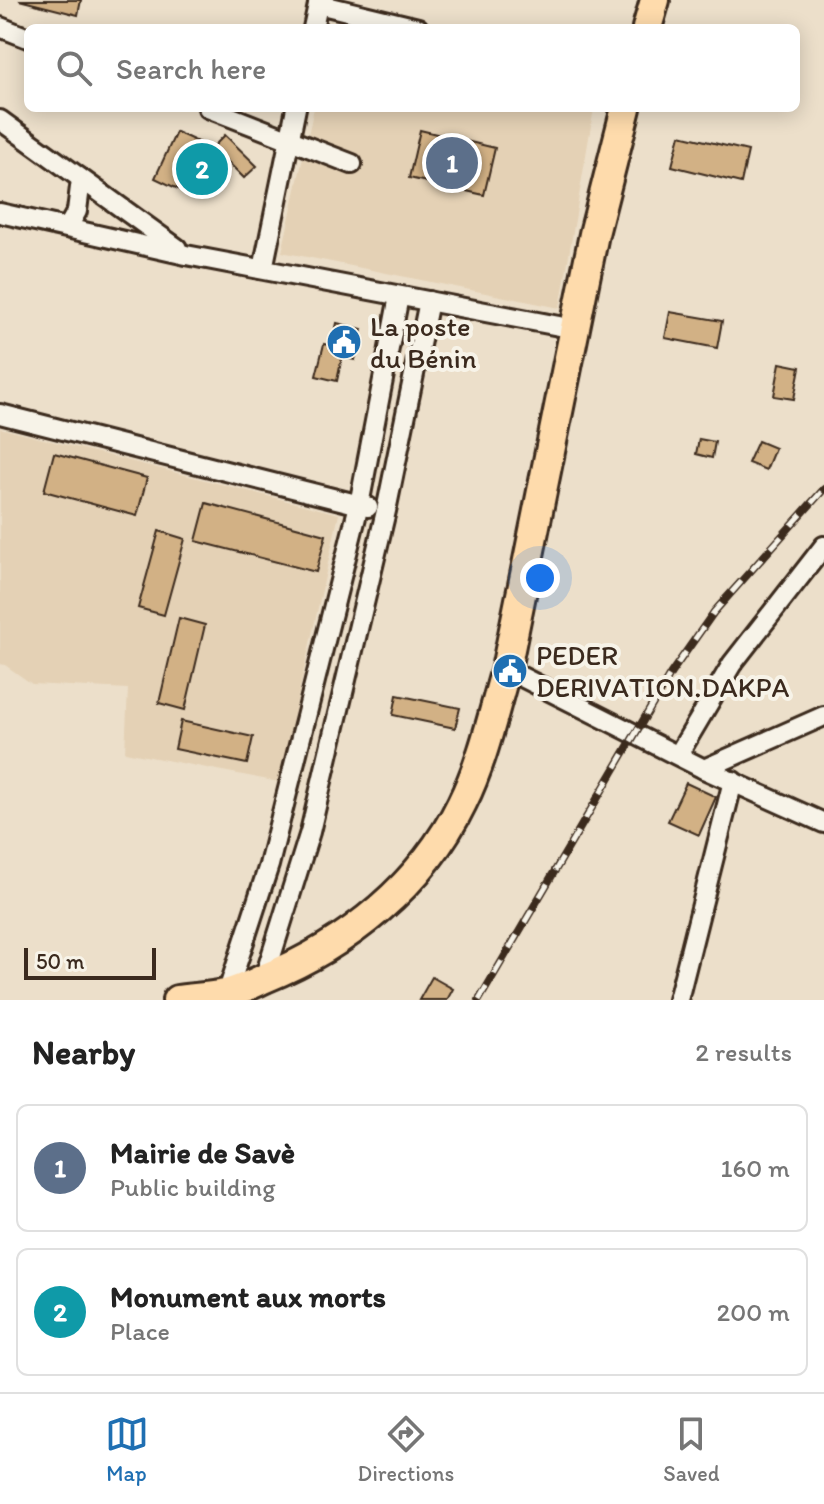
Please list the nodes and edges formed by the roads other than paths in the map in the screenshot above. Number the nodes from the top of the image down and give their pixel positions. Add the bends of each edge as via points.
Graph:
1 (655, 0) edge
2 (318, 2) edge
3 (314, 24) edge
4 (403, 24) edge
5 (648, 24) edge
6 (0, 27) edge
7 (24, 36) edge
8 (218, 112) edge
9 (295, 112) edge
10 (625, 112) edge
11 (0, 120) edge
12 (290, 140) junction
13 (352, 164) dead end
14 (81, 179) junction
15 (0, 213) edge
16 (68, 227) junction
17 (186, 255) junction
18 (263, 269) junction
19 (399, 296) junction
20 (429, 301) junction
21 (575, 329) junction
22 (0, 414) edge
23 (359, 505) junction
24 (386, 511) junction
25 (824, 546) edge
26 (506, 669) junction
27 (824, 716) edge
28 (678, 755) junction
29 (704, 769) junction
30 (733, 781) junction
31 (824, 823) edge
32 (264, 979) junction
33 (227, 994) junction
34 (177, 1000) edge
35 (678, 1000) edge

1 - 5 main road
2 - 3 street
2 - 4 street
6 - 7 street
8 - 12 street
9 - 12 street
10 - 21 main road
11 - 14 street
12 - 13 street
12 - 18 street
14 - 16 street via 77,211
14 - 17 street
15 - 16 street
16 - 17 street
17 - 18 street
18 - 19 street
19 - 20 street
19 - 23 street
20 - 21 street
20 - 24 street
21 - 26 main road
22 - 23 street
23 - 24 street
23 - 33 street via 269,865
24 - 32 street via 310,832
25 - 28 street via 732,664
26 - 28 street
26 - 32 main road via 475,774 428,858 334,944
27 - 29 street
28 - 29 street
29 - 30 street
30 - 31 street
30 - 35 street
32 - 33 main road
33 - 34 main road

